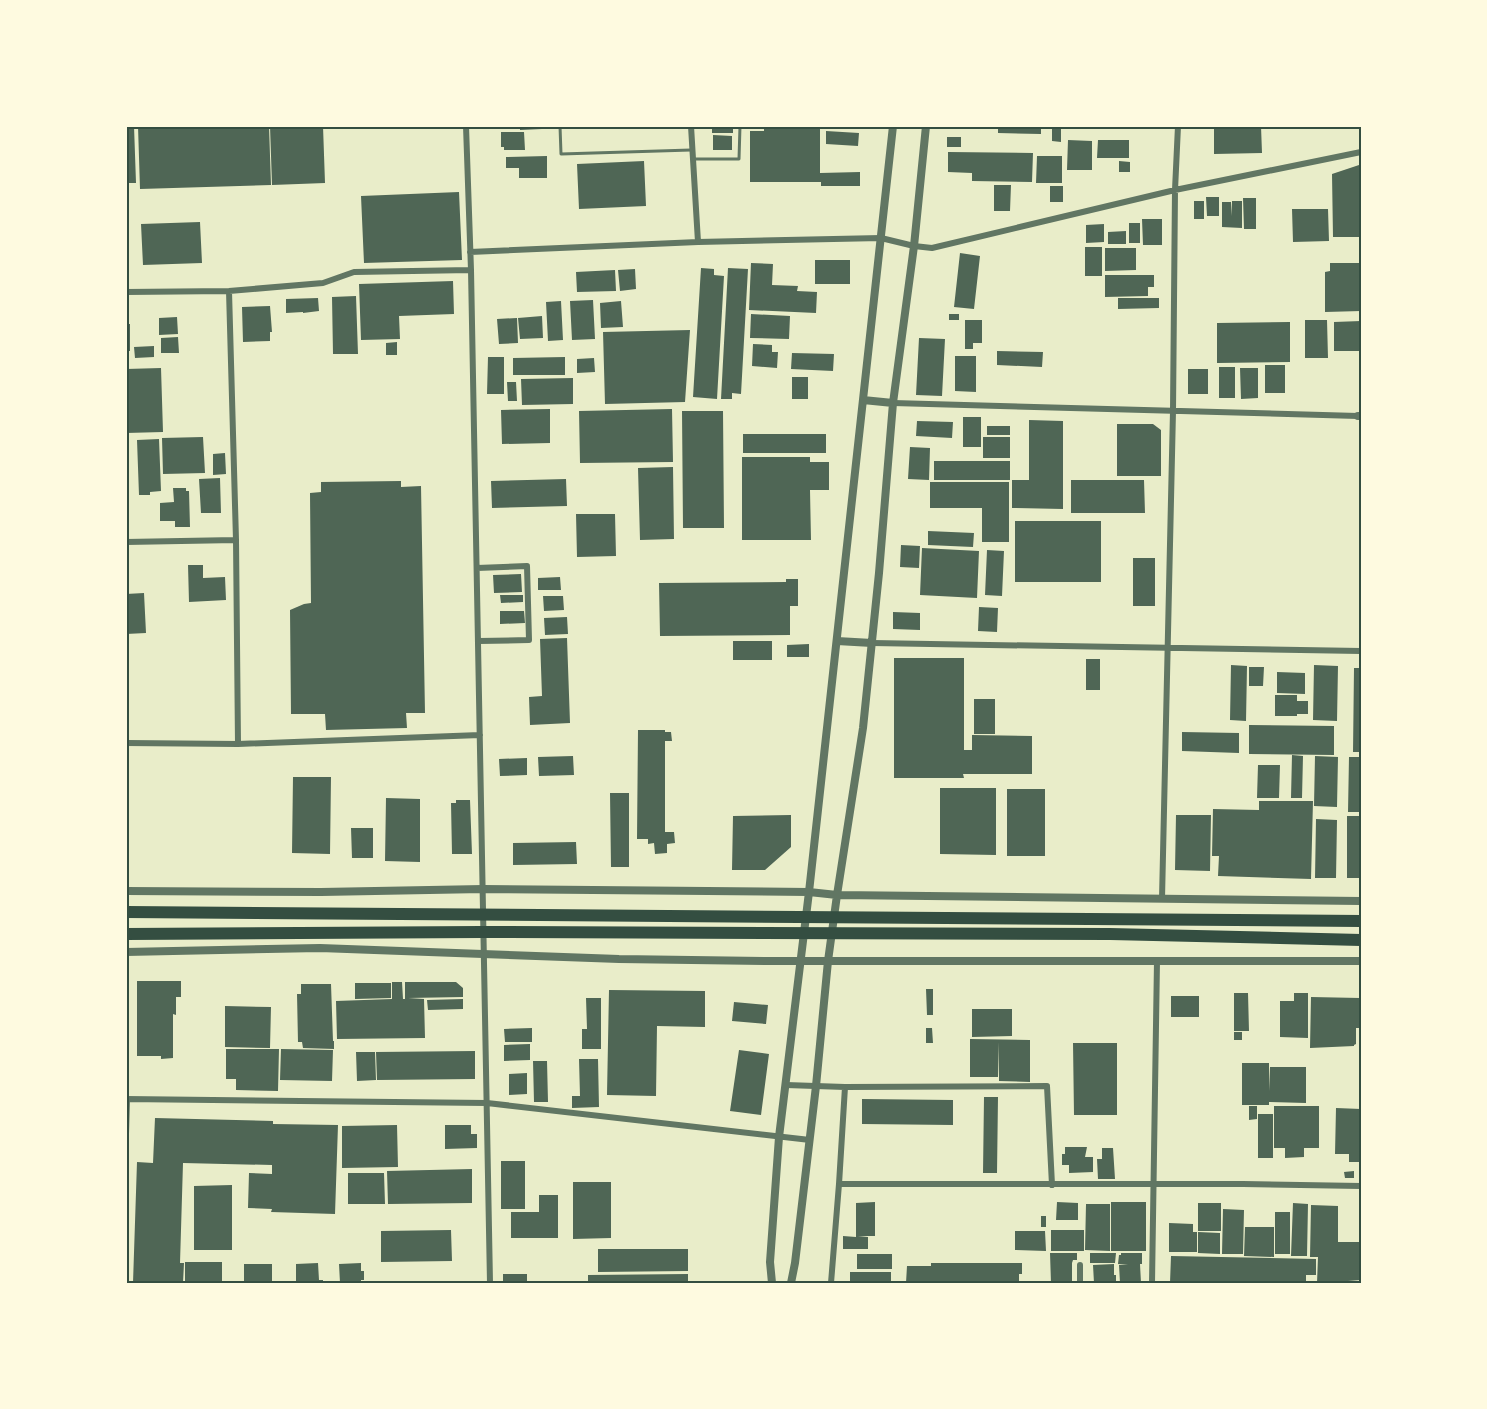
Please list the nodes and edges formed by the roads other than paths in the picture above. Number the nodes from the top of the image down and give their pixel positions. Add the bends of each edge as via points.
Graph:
1 (466, 126) edge
2 (560, 126) edge
3 (692, 126) edge
4 (740, 126) edge
5 (893, 126) edge
6 (926, 126) edge
7 (1178, 126) edge
8 (693, 150) junction
9 (1361, 152) edge
10 (693, 159) junction
11 (1176, 190) junction
12 (881, 238) junction
13 (698, 242) junction
14 (914, 246) junction
15 (470, 252) junction
16 (471, 270) junction
17 (229, 291) junction
18 (126, 292) edge
19 (863, 400) junction
20 (893, 403) junction
21 (1173, 411) junction
22 (1359, 416) edge
23 (236, 540) junction
24 (126, 542) edge
25 (477, 568) junction
26 (479, 641) junction
27 (837, 641) junction
28 (872, 643) junction
29 (1167, 648) junction
30 (1361, 651) edge
31 (480, 735) junction
32 (126, 743) edge
33 (238, 744) junction
34 (483, 889) junction
35 (126, 891) edge
36 (809, 892) junction
37 (837, 895) junction
38 (1162, 899) junction
39 (1361, 901) edge
40 (126, 912) edge
41 (1361, 921) edge
42 (126, 934) edge
43 (1361, 940) edge
44 (126, 952) edge
45 (484, 954) junction
46 (800, 961) junction
47 (828, 961) junction
48 (1157, 961) junction
49 (1361, 961) edge
50 (786, 1084) junction
51 (816, 1086) junction
52 (845, 1087) junction
53 (127, 1099) edge
54 (487, 1103) junction
55 (126, 1134) edge
56 (779, 1137) junction
57 (810, 1140) junction
58 (839, 1184) junction
59 (1052, 1185) junction
60 (1154, 1185) junction
61 (1361, 1186) edge
62 (1080, 1265) dead end
63 (490, 1283) edge
64 (772, 1283) edge
65 (791, 1283) edge
66 (831, 1283) edge
67 (1080, 1283) edge
68 (1152, 1283) edge

1 - 15 street
2 - 8 lane via 561,154
3 - 8 street
4 - 10 lane via 739,159
5 - 12 street
6 - 14 street
7 - 11 street
8 - 10 street
9 - 11 street
10 - 13 street
11 - 14 street via 932,248
11 - 21 street
12 - 13 street
12 - 14 street
12 - 19 street
13 - 15 street
14 - 20 street
15 - 16 street
16 - 17 street via 354,272 323,283
16 - 25 street
17 - 18 street
17 - 23 street
19 - 20 street
19 - 27 street
20 - 21 street
20 - 28 street
21 - 22 street
21 - 29 street
23 - 24 street
23 - 33 street
25 - 26 street
25 - 26 street via 527,566 529,640
26 - 31 street
27 - 28 street
27 - 36 street
28 - 29 street
28 - 37 street
29 - 30 street
29 - 38 street
31 - 33 street
31 - 34 street
32 - 33 street
34 - 35 street
34 - 36 street
34 - 45 street
36 - 37 street
36 - 46 street
37 - 38 street
37 - 47 street
38 - 39 street
40 - 41 highway
42 - 43 highway via 1098,934
44 - 45 street via 320,948
45 - 46 street
45 - 54 street
46 - 47 street
46 - 50 street
47 - 48 street
47 - 51 street
48 - 49 street
48 - 60 street
50 - 51 street
50 - 56 street
51 - 52 street
51 - 57 street
52 - 58 street
52 - 59 street via 1047,1086
53 - 54 street
53 - 55 street
54 - 56 street
54 - 63 street
56 - 57 street
56 - 64 street via 770,1262
57 - 65 street
58 - 59 street
58 - 66 street
59 - 60 street
60 - 61 street
60 - 68 street
62 - 67 street

